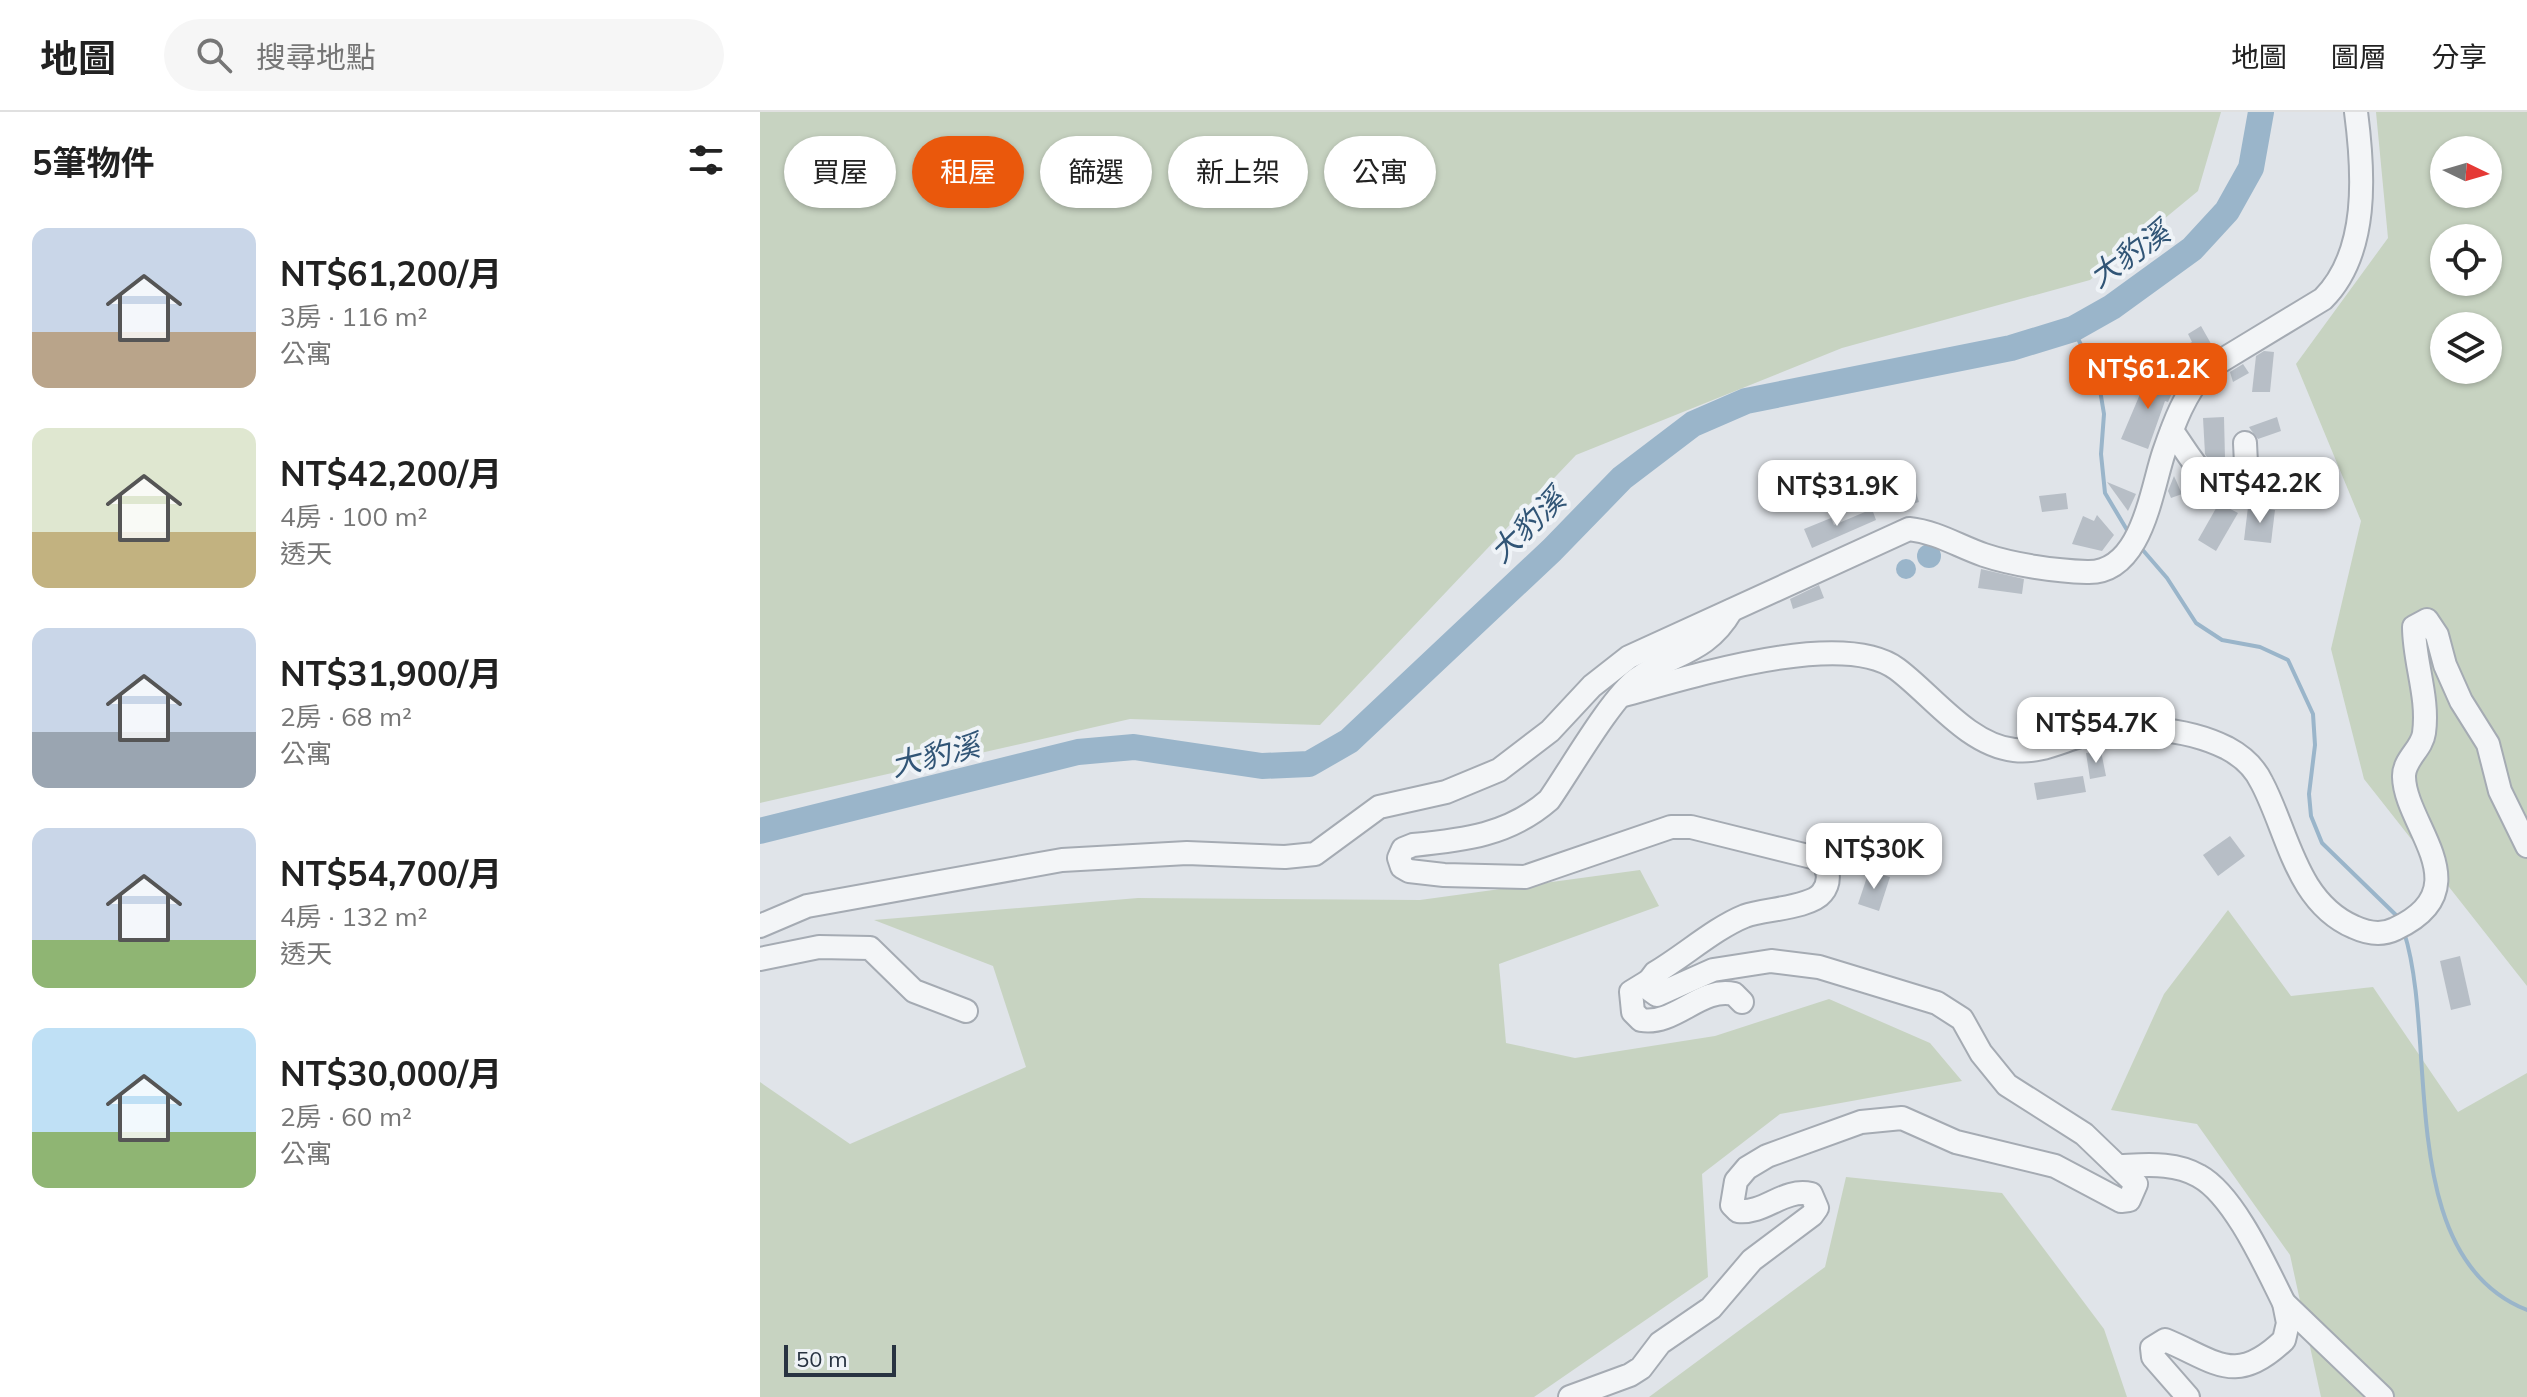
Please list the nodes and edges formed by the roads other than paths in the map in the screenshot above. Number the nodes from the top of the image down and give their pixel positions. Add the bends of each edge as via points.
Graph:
1 (2356, 112) edge
2 (2172, 431) junction
3 (2245, 443) dead end
4 (1731, 611) junction
5 (1621, 696) junction
6 (2527, 846) edge
7 (760, 926) edge
8 (760, 959) edge
9 (1649, 981) junction
10 (1742, 1002) dead end
11 (966, 1011) dead end
12 (2120, 1166) junction
13 (2284, 1303) junction
14 (1570, 1397) edge
15 (2188, 1397) edge
16 (2382, 1397) edge

1 - 2 street via 2358,214 2355,242 2338,284 2323,299 2206,370 2189,392
2 - 3 street via 2206,477 2233,492 2247,484
2 - 4 street via 2130,548 2100,571 1988,556 1929,531 1909,529
4 - 5 street via 1711,640 1637,679
4 - 7 street via 1611,669 1550,731 1499,770 1446,792 1379,807 1315,854 1187,853 1062,860 807,906
5 - 6 street via 1709,671 1858,653 1897,669 1950,715 2009,750 2030,752 2107,731 2169,731 2202,738 2245,759 2262,782 2295,865 2319,900 2346,924 2370,934 2393,930 2415,917 2430,899 2436,880 2434,853 2403,773 2424,735 2414,627 2427,620 2461,701 2488,744 2500,791
5 - 9 street via 1538,810 1513,826 1477,838 1413,845 1399,858 1409,871 1525,877 1671,827 1740,838 1820,859 1826,866 1824,891 1815,899 1747,915
8 - 11 street via 819,947 870,948 914,991
9 - 10 street via 1631,992 1633,1012 1641,1020 1662,1019 1714,994 1734,994
9 - 12 street via 1657,995 1713,970 1771,961 1819,967 1937,1003 1962,1019 2007,1085 2063,1118
12 - 13 street via 2179,1167 2200,1176 2220,1194
12 - 14 street via 2136,1184 2129,1200 2121,1201 2055,1166 1956,1142 1902,1118 1861,1122 1767,1156 1736,1181 1732,1205 1748,1212 1799,1191 1816,1200 1812,1215 1768,1245 1722,1299 1675,1331 1641,1368
13 - 15 street via 2284,1340 2244,1366 2227,1368 2165,1340 2158,1342 2153,1357
13 - 16 street

